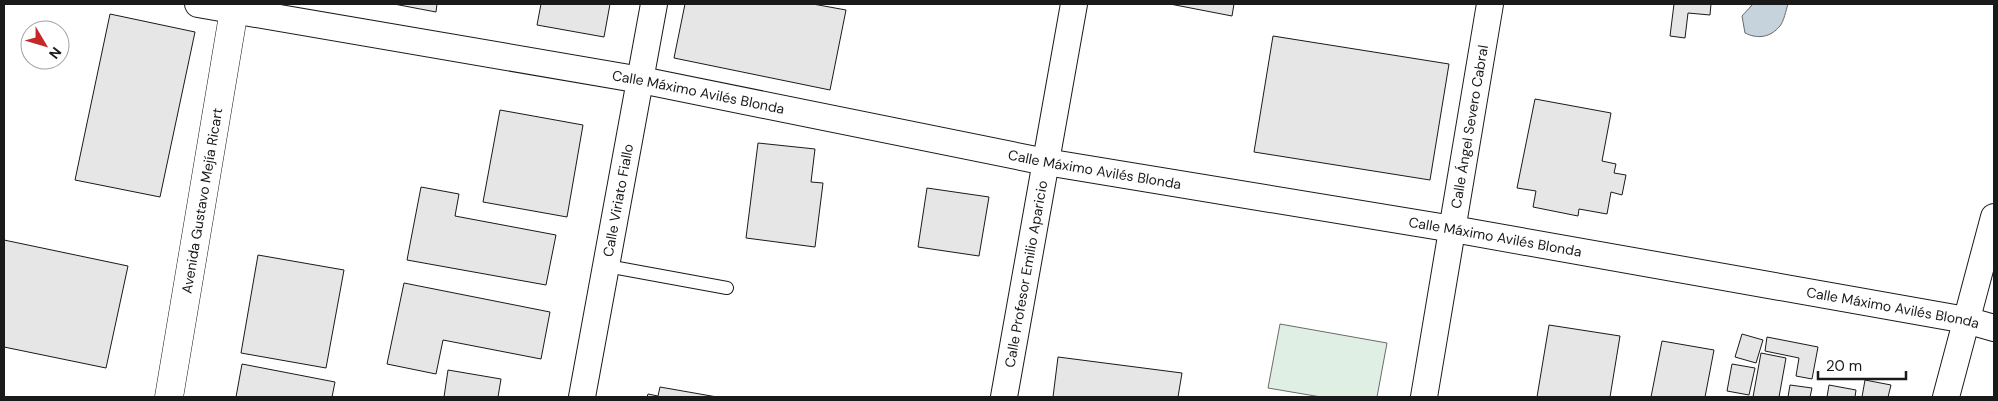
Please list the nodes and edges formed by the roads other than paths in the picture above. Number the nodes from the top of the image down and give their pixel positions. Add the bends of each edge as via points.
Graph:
1 (198, 4) edge
2 (654, 4) edge
3 (1074, 4) edge
4 (1490, 4) edge
5 (235, 7) edge
6 (641, 80) junction
7 (1046, 162) junction
8 (1994, 217) edge
9 (1453, 229) junction
10 (607, 266) junction
11 (727, 288) dead end
12 (1966, 320) junction
13 (1994, 328) edge
14 (169, 397) edge
15 (582, 397) edge
16 (1004, 397) edge
17 (1424, 397) edge
18 (1946, 397) edge

1 - 5 street, Calle Máximo Avilés Blonda
2 - 6 street, Calle Viriato Fiallo
3 - 7 street, Calle Profesor Emilio Aparicio
4 - 9 street, Calle Ángel Severo Cabral
5 - 6 street, Calle Máximo Avilés Blonda
5 - 14 street, Avenida Gustavo Mejía Ricart
6 - 7 street, Calle Máximo Avilés Blonda
6 - 10 street, Calle Viriato Fiallo
7 - 9 street, Calle Máximo Avilés Blonda
7 - 16 street, Calle Profesor Emilio Aparicio
8 - 12 street
9 - 12 street, Calle Máximo Avilés Blonda
9 - 17 street, Calle Ángel Severo Cabral
10 - 11 lane
10 - 15 street, Calle Viriato Fiallo
12 - 13 street, Calle Máximo Avilés Blonda
12 - 18 street

